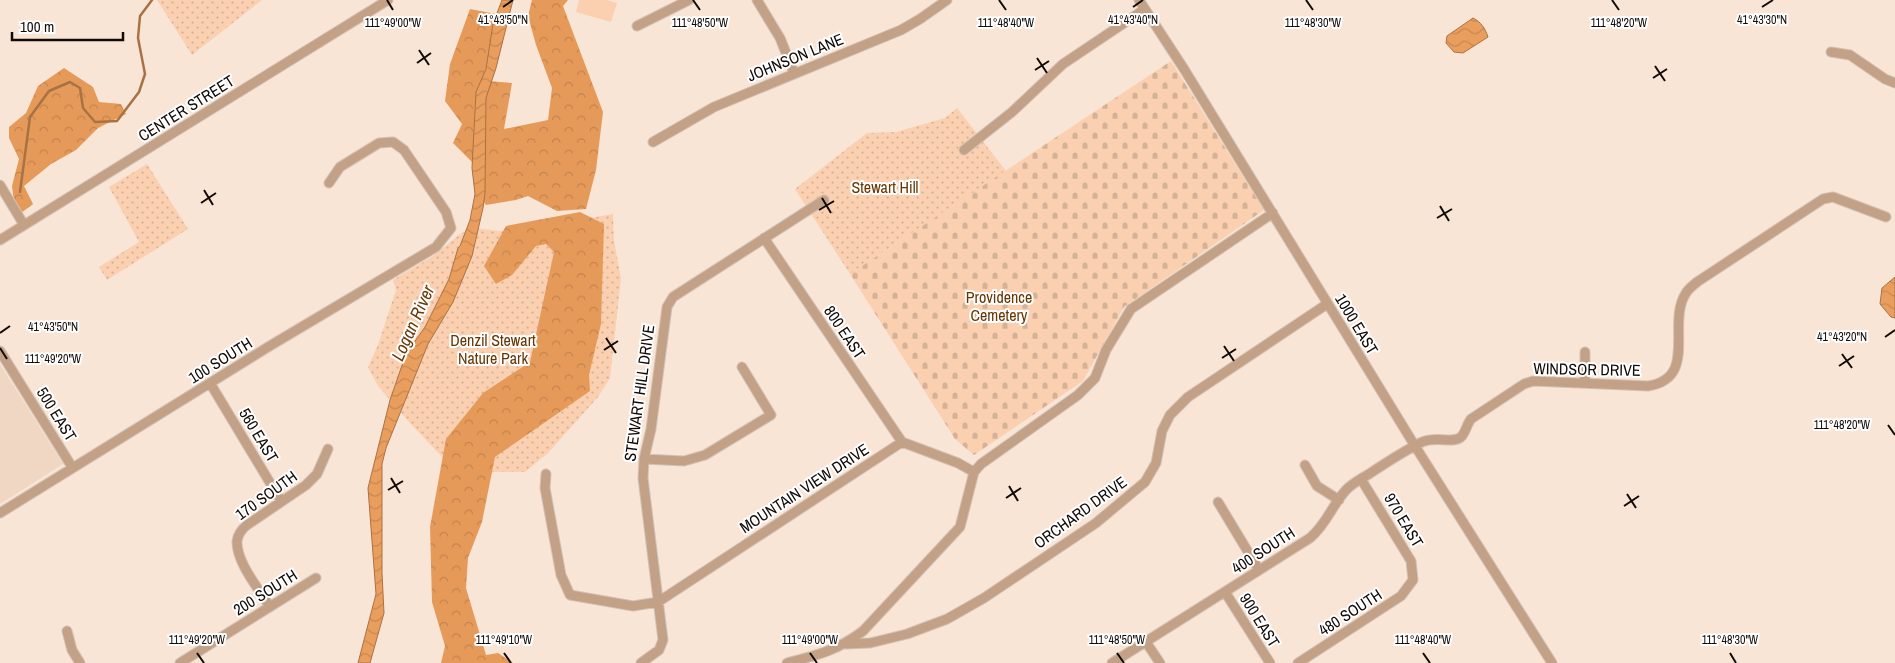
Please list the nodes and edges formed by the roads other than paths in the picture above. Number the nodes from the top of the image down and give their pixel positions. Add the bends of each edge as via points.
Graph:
1 (388, 0) edge
2 (689, 0) edge
3 (757, 0) edge
4 (947, 0) edge
5 (1139, 0) edge
6 (1145, 9) junction
7 (638, 26) dead end
8 (1831, 52) dead end
9 (794, 73) junction
10 (1895, 83) edge
11 (653, 142) dead end
12 (964, 150) dead end
13 (329, 183) dead end
14 (0, 185) edge
15 (824, 200) dead end
16 (1273, 213) junction
17 (1886, 217) dead end
18 (24, 225) junction
19 (764, 238) junction
20 (0, 240) edge
21 (1327, 304) junction
22 (0, 351) edge
23 (1586, 352) dead end
24 (742, 367) dead end
25 (210, 383) junction
26 (1585, 383) junction
27 (902, 442) junction
28 (1415, 446) junction
29 (328, 449) dead end
30 (644, 459) junction
31 (1305, 465) dead end
32 (72, 467) junction
33 (974, 472) junction
34 (546, 474) dead end
35 (1361, 479) junction
36 (1339, 500) junction
37 (281, 501) junction
38 (1218, 502) dead end
39 (0, 513) edge
40 (1259, 570) junction
41 (316, 578) dead end
42 (1413, 580) joint
43 (1225, 592) junction
44 (658, 602) junction
45 (270, 607) junction
46 (67, 631) dead end
47 (1146, 642) junction
48 (846, 644) junction
49 (190, 660) edge
50 (80, 663) edge
51 (180, 663) edge
52 (641, 663) edge
53 (787, 663) edge
54 (1112, 663) edge
55 (1160, 663) edge
56 (1270, 663) edge
57 (1298, 663) edge
58 (1552, 663) edge

1 - 18 street, CENTER STREET
2 - 7 street
3 - 9 street via 780,38
4 - 9 street, JOHNSON LANE via 901,30
5 - 6 street, 1000 EAST
6 - 12 street via 1063,64 1012,112
6 - 16 street, 1000 EAST
8 - 10 street via 1850,56
9 - 11 street, JOHNSON LANE via 714,108
13 - 25 street, 100 SOUTH via 340,167 379,143 393,142 415,165 446,212 451,228 436,247
14 - 18 street
15 - 19 street, STEWART HILL DRIVE
16 - 21 street, 1000 EAST
16 - 33 street via 1132,309 1106,350 1095,378 1078,395
17 - 26 street, WINDSOR DRIVE via 1833,197 1822,199 1686,292 1680,306 1678,361 1666,380 1648,386
18 - 20 street, CENTER STREET
19 - 27 street, 800 EAST
19 - 30 street, STEWART HILL DRIVE via 673,297 667,307
21 - 28 street, 1000 EAST
21 - 48 street, ORCHARD DRIVE via 1188,397 1170,415 1162,431 1156,463 1145,482 1096,523 948,619 907,634 870,643
22 - 32 street, 500 EAST
23 - 26 street
24 - 30 street via 771,415 705,455 684,461
25 - 32 street, 100 SOUTH
25 - 37 street, 560 EAST
26 - 28 street, WINDSOR DRIVE via 1532,381 1471,419 1458,439 1431,438
27 - 33 street
27 - 44 street, MOUNTAIN VIEW DRIVE
28 - 35 street, 400 SOUTH
28 - 58 street, 1000 EAST
29 - 37 street, 170 SOUTH via 317,474 306,486
30 - 44 street, STEWART HILL DRIVE via 643,478
31 - 36 street via 1317,486
32 - 39 street, 100 SOUTH
33 - 48 street via 960,527 863,631
34 - 44 street via 545,488 561,575 570,596 633,606
35 - 36 street, 400 SOUTH
35 - 42 street, 970 EAST via 1411,561
36 - 40 street, 400 SOUTH via 1319,531
37 - 45 street, 170 SOUTH via 247,525 237,540 238,554
38 - 40 street
40 - 43 street, 400 SOUTH
41 - 45 street, 200 SOUTH
42 - 57 street, 480 SOUTH via 1401,596
43 - 47 street, 400 SOUTH
43 - 56 street, 900 EAST
44 - 52 street, STEWART HILL DRIVE via 663,640 659,650
45 - 49 street, 200 SOUTH
46 - 50 street via 72,650
47 - 54 street, 400 SOUTH
47 - 55 street
48 - 53 street
49 - 51 street, 200 SOUTH

